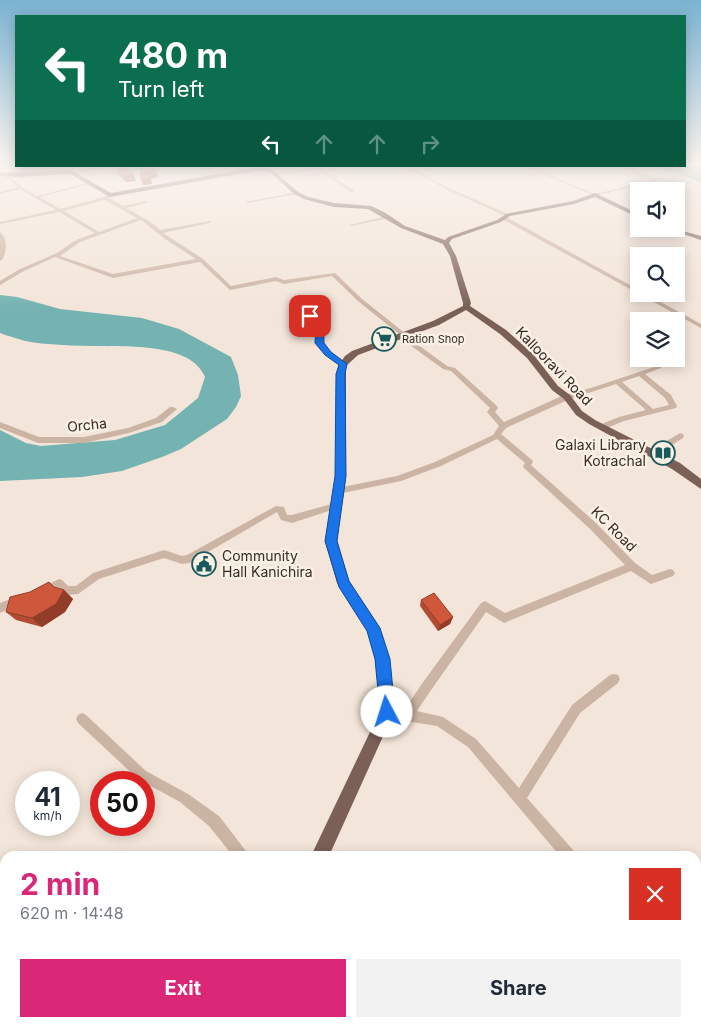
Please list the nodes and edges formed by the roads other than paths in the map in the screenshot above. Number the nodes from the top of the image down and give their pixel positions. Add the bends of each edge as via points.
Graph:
1 (54, 212) edge
2 (60, 212) edge
3 (128, 212) edge
4 (379, 212) edge
5 (496, 212) edge
6 (529, 212) edge
7 (388, 216) junction
8 (506, 217) junction
9 (140, 219) junction
10 (208, 222) dead end
11 (0, 223) edge
12 (351, 225) dead end
13 (159, 232) junction
14 (0, 233) edge
15 (98, 233) junction
16 (685, 233) edge
17 (701, 238) edge
18 (446, 243) junction
19 (56, 256) junction
20 (0, 259) edge
21 (199, 259) junction
22 (0, 283) edge
23 (630, 287) edge
24 (657, 302) edge
25 (312, 305) dead end
26 (466, 307) junction
27 (701, 326) edge
28 (402, 335) junction
29 (343, 364) junction
30 (659, 367) dead end
31 (640, 373) junction
32 (618, 382) junction
33 (567, 397) junction
34 (173, 409) dead end
35 (652, 412) junction
36 (0, 425) edge
37 (503, 426) junction
38 (602, 427) junction
39 (498, 436) junction
40 (680, 436) dead end
41 (654, 452) junction
42 (701, 486) edge
43 (338, 491) junction
44 (336, 506) junction
45 (632, 566) junction
46 (670, 573) dead end
47 (0, 608) edge
48 (614, 680) dead end
49 (387, 712) junction
50 (408, 716) junction
51 (82, 719) dead end
52 (520, 798) junction
53 (237, 851) edge
54 (322, 851) edge
55 (565, 851) edge

1 - 11 street
2 - 15 street
3 - 9 street
4 - 7 main road
5 - 8 street
6 - 8 main road
7 - 12 street
7 - 18 main road via 403,227
8 - 18 main road via 450,238
8 - 23 street
9 - 13 street
9 - 15 street
10 - 13 street
13 - 21 street
14 - 20 street via 4,246
15 - 19 street via 78,241
16 - 17 main road
18 - 26 main road via 457,268
19 - 21 street via 113,276
19 - 22 street
21 - 28 street via 230,288 276,279 284,282 333,274
24 - 27 street
25 - 29 street via 306,311 318,324 319,343
26 - 28 main road via 436,323
26 - 33 main road, Kallooravi Road via 503,332 530,356 555,388
28 - 29 main road via 355,353
28 - 37 street via 446,368 453,369 494,408 491,412
29 - 43 main road via 340,374 341,476
30 - 31 street
31 - 32 street
31 - 35 street via 674,406
32 - 33 street
32 - 35 street
33 - 37 street
33 - 38 main road, Kallooravi Road via 579,413
34 - 36 street, Orcha via 159,420 84,440 38,440
35 - 38 street
37 - 39 street
38 - 41 main road, Kallooravi Road
39 - 43 street via 398,479
39 - 45 street, KC Road via 529,462 527,466
40 - 41 street
41 - 42 main road, Kallooravi Road
43 - 44 main road
44 - 47 street via 292,520 284,518 281,509 276,509 189,559 164,554 96,576 78,590 66,591 59,583 33,597
44 - 49 main road via 331,541 343,583 373,628 382,659
45 - 46 street via 650,580
45 - 50 street, KC Road via 504,618 485,606
48 - 52 street via 576,709
49 - 50 street
49 - 54 main road
50 - 52 street via 439,722 472,743
51 - 53 street via 142,775 184,798 214,821
52 - 55 street

